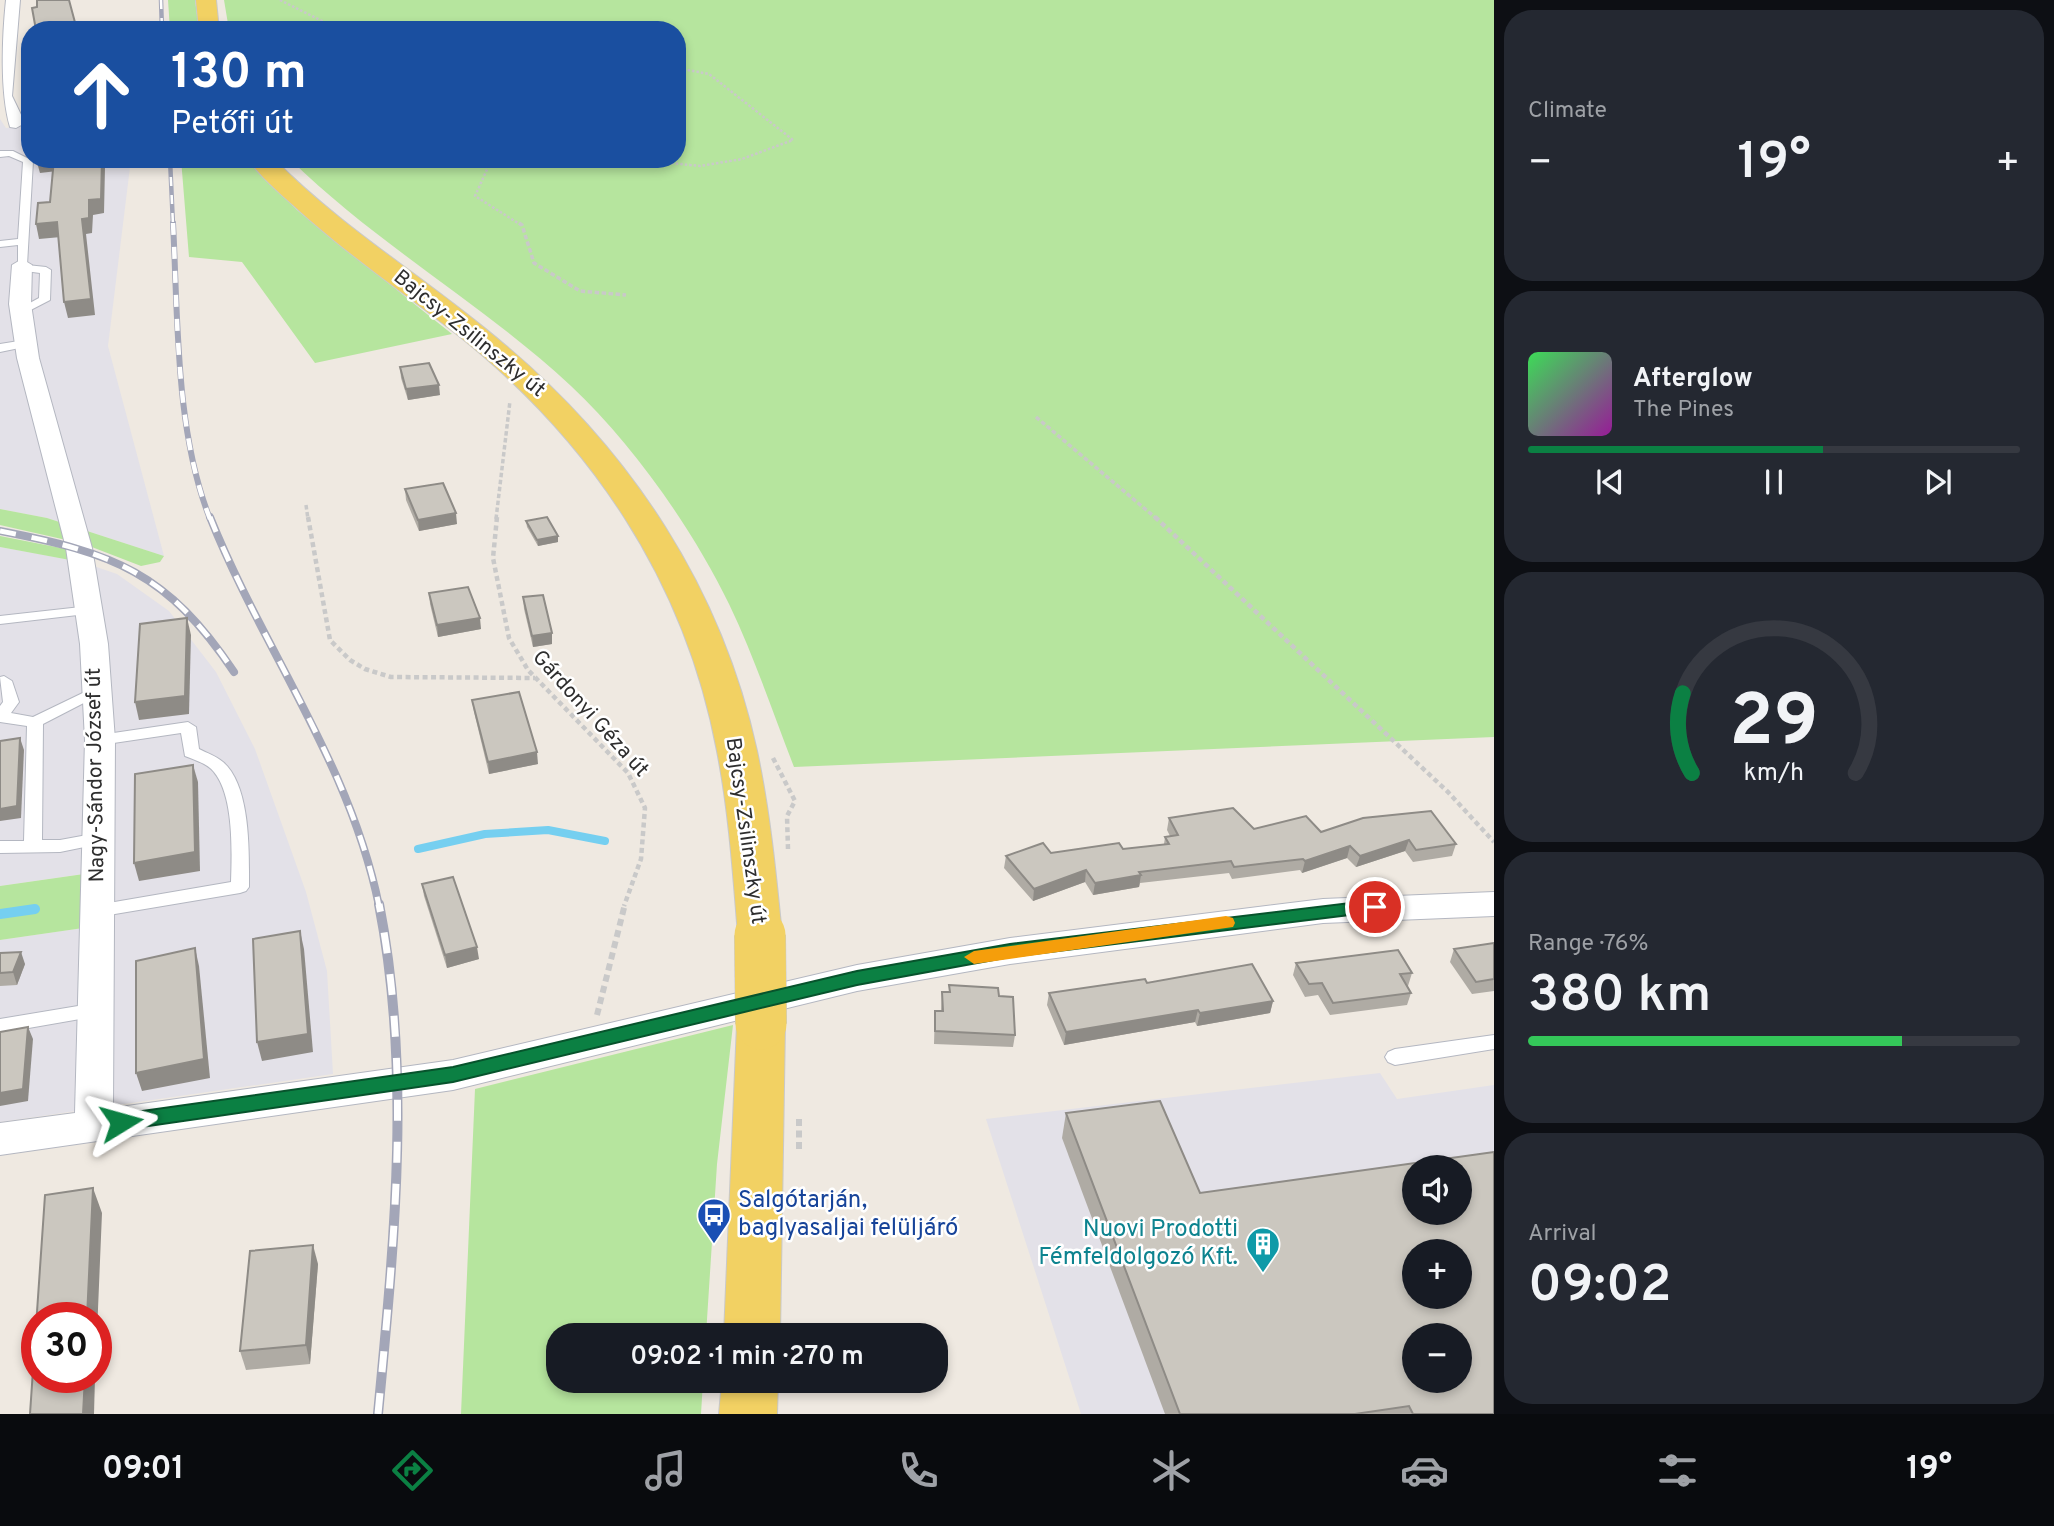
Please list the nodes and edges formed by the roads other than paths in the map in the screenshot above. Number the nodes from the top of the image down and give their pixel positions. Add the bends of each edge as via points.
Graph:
1 (13, 0) edge
2 (206, 0) edge
3 (208, 21) edge
4 (2, 84) edge
5 (16, 123) dead end
6 (0, 154) edge
7 (21, 158) edge
8 (27, 168) edge
9 (269, 168) edge
10 (0, 244) edge
11 (21, 258) junction
12 (15, 335) edge
13 (90, 610) junction
14 (0, 620) edge
15 (0, 682) edge
16 (97, 692) junction
17 (0, 717) edge
18 (35, 722) junction
19 (100, 740) junction
20 (98, 839) junction
21 (0, 847) edge
22 (33, 847) junction
23 (1494, 904) edge
24 (97, 911) junction
25 (96, 1010) junction
26 (753, 1014) junction
27 (0, 1026) edge
28 (1494, 1042) edge
29 (1395, 1057) dead end
30 (94, 1126) junction
31 (0, 1139) edge
32 (752, 1323) edge
33 (749, 1393) edge
34 (748, 1414) edge

1 - 4 street
2 - 3 main road
4 - 5 street
6 - 7 lane
8 - 11 lane
9 - 26 main road, Bajcsy-Zsilinszky út, bridge via 309,206 539,390 614,471 649,525 697,619 737,751 760,935
10 - 11 lane
11 - 12 street, Nagy-Sándor József út
12 - 13 street, Nagy-Sándor József út via 79,548
13 - 14 lane
13 - 16 street, Nagy-Sándor József út
15 - 17 lane via 4,681 11,702
16 - 18 lane
16 - 19 street, Nagy-Sándor József út
17 - 18 lane
18 - 22 lane
19 - 20 street, Nagy-Sándor József út
19 - 24 lane via 188,727 191,752 219,767 234,798 241,864 240,887
20 - 22 lane
20 - 24 street, Nagy-Sándor József út
21 - 22 lane
23 - 26 street via 1375,907 1010,951 870,976
24 - 25 street, Nagy-Sándor József út
25 - 27 lane
25 - 30 street, Nagy-Sándor József út
26 - 30 street via 598,1041 424,1080
26 - 32 main road
28 - 29 lane
30 - 31 street
33 - 34 main road

